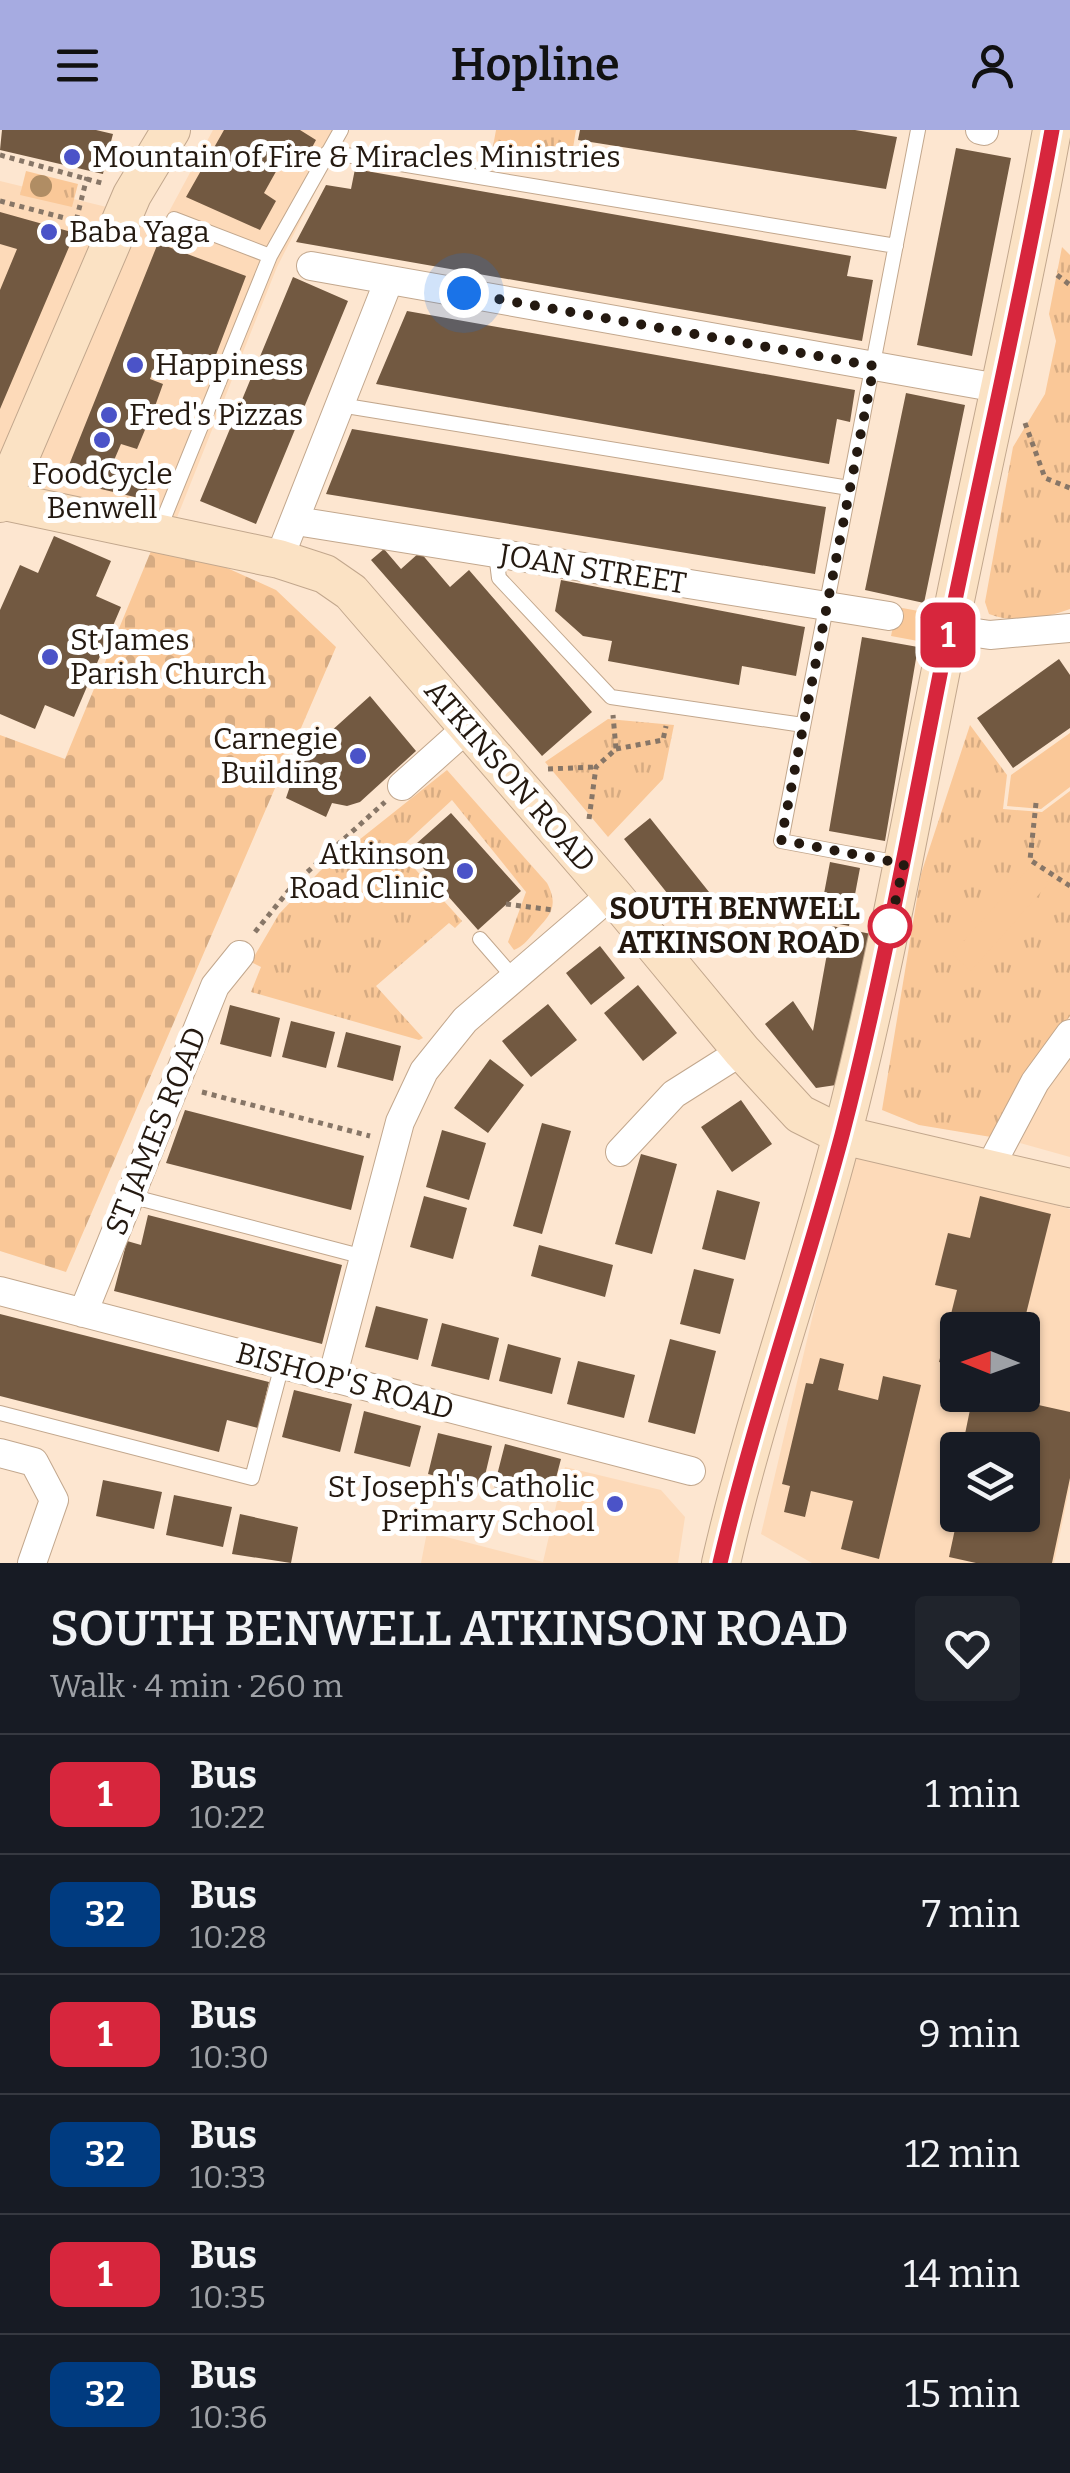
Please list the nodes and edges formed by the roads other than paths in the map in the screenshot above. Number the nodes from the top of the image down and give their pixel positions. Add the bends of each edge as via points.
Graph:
1 (171, 130) edge
2 (341, 130) edge
3 (918, 130) edge
4 (1052, 130) edge
5 (328, 152) junction
6 (174, 219) dead end
7 (896, 246) junction
8 (270, 256) junction
9 (311, 266) dead end
10 (389, 280) junction
11 (874, 366) junction
12 (995, 402) junction
13 (340, 405) junction
14 (849, 488) junction
15 (0, 502) edge
16 (296, 521) junction
17 (156, 535) junction
18 (496, 554) junction
19 (280, 559) junction
20 (826, 606) junction
21 (889, 616) dead end
22 (1070, 628) edge
23 (949, 629) junction
24 (803, 726) junction
25 (468, 727) junction
26 (402, 786) road end
27 (904, 864) junction
28 (599, 905) junction
29 (480, 940) dead end
30 (240, 955) road end
31 (514, 978) junction
32 (1070, 1034) edge
33 (742, 1051) junction
34 (842, 1136) junction
35 (620, 1152) dead end
36 (990, 1167) junction
37 (1070, 1188) edge
38 (130, 1196) junction
39 (364, 1256) junction
40 (0, 1291) edge
41 (84, 1313) junction
42 (282, 1365) junction
43 (332, 1378) junction
44 (0, 1413) edge
45 (0, 1453) edge
46 (691, 1472) dead end
47 (32, 1563) edge
48 (720, 1563) edge

1 - 15 main road via 132,194
2 - 5 lane
3 - 7 lane
4 - 12 main road
5 - 7 lane
5 - 8 lane
6 - 8 lane
7 - 11 lane
8 - 17 lane
9 - 10 street
10 - 11 street
10 - 13 street
11 - 12 street
11 - 14 lane
12 - 23 main road
13 - 14 lane
13 - 16 street
14 - 20 lane
15 - 17 main road, ATKINSON ROAD
16 - 18 street, JOAN STREET
16 - 19 street
17 - 19 main road, ATKINSON ROAD
18 - 20 street, JOAN STREET
18 - 24 lane via 499,578 611,697
19 - 25 main road, ATKINSON ROAD via 325,574 352,592
20 - 21 street, JOAN STREET
20 - 24 lane
22 - 23 street via 990,634
23 - 27 main road
24 - 27 lane via 781,840
25 - 26 street
25 - 28 main road, ATKINSON ROAD via 584,861
27 - 34 main road
28 - 31 street
28 - 33 main road, ATKINSON ROAD
29 - 31 lane
30 - 38 street, ST JAMES ROAD via 215,986
31 - 39 street via 464,1020 424,1072 400,1122
32 - 36 street
33 - 34 main road, ATKINSON ROAD via 800,1114
33 - 35 street via 674,1094
34 - 36 main road, ATKINSON ROAD
34 - 48 main road
36 - 37 main road, ATKINSON ROAD
38 - 39 lane
38 - 41 street, ST JAMES ROAD
39 - 43 street
40 - 41 street, BISHOP'S ROAD
41 - 42 street, BISHOP'S ROAD
42 - 43 street, BISHOP'S ROAD
42 - 44 lane via 252,1478
43 - 46 street, BISHOP'S ROAD
45 - 47 street via 34,1462 54,1500

